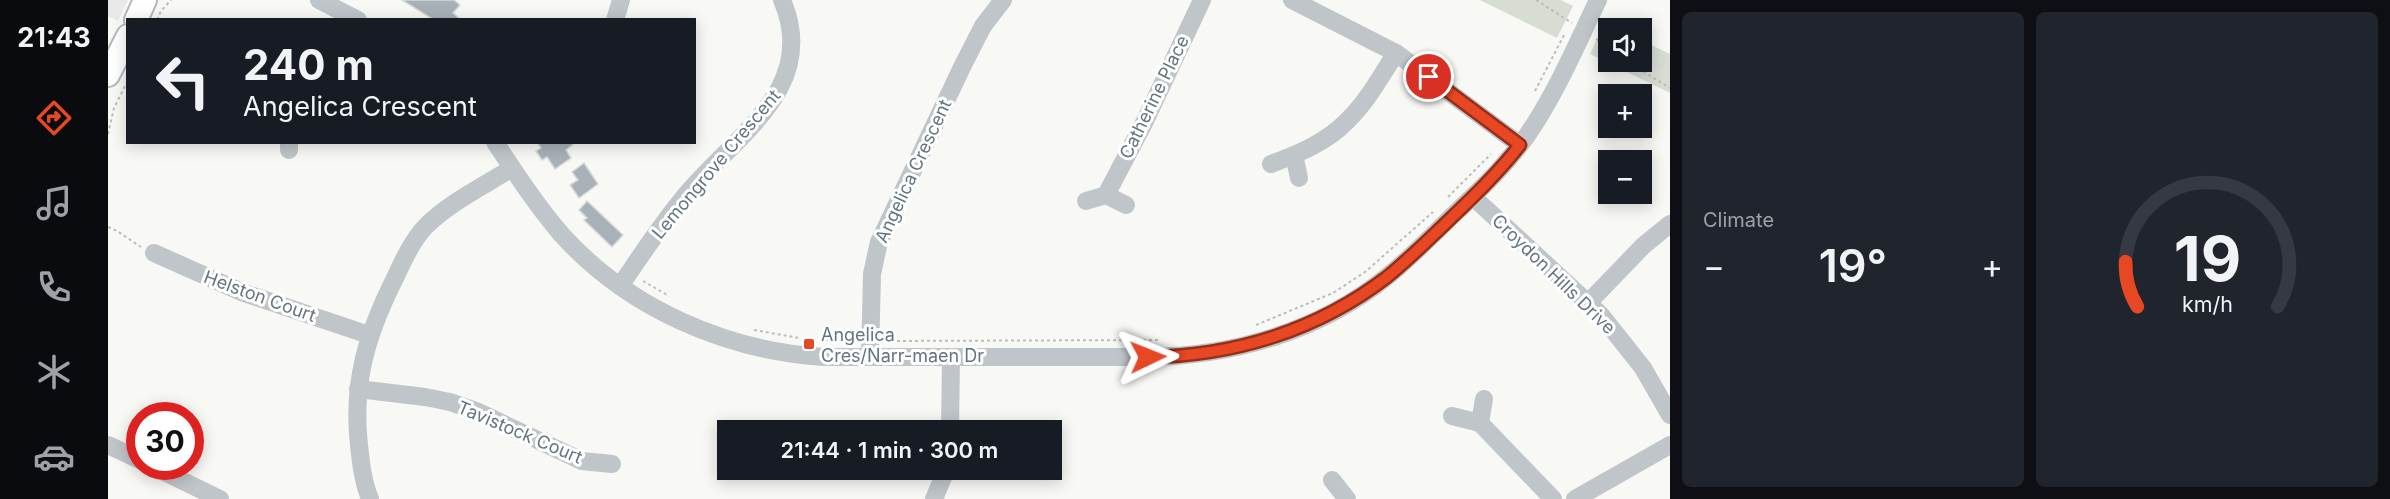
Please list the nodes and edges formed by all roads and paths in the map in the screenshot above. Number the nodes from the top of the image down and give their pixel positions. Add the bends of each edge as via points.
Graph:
1 (146, 0) edge
2 (171, 0) edge
3 (319, 0) edge
4 (782, 0) edge
5 (1003, 0) edge
6 (1202, 0) edge
7 (1292, 0) edge
8 (1536, 0) edge
9 (1598, 0) edge
10 (1574, 15) dead end
11 (137, 18) edge
12 (158, 18) edge
13 (350, 18) edge
14 (1577, 26) junction
15 (1565, 32) dead end
16 (126, 40) edge
17 (1396, 53) junction
18 (1644, 72) edge
19 (108, 75) edge
20 (126, 84) edge
21 (1670, 88) edge
22 (1534, 93) dead end
23 (108, 134) edge
24 (1514, 141) junction
25 (496, 144) edge
26 (1294, 155) junction
27 (1271, 164) dead end
28 (512, 168) junction
29 (1299, 178) dead end
30 (1106, 195) junction
31 (1473, 197) junction
32 (1086, 201) dead end
33 (1443, 202) dead end
34 (1126, 205) dead end
35 (1436, 209) dead end
36 (1670, 224) edge
37 (108, 227) edge
38 (153, 253) joint
39 (645, 273) dead end
40 (620, 286) junction
41 (672, 299) dead end
42 (1589, 302) junction
43 (1255, 326) dead end
44 (753, 330) dead end
45 (369, 335) junction
46 (1160, 340) dead end
47 (870, 349) junction
48 (951, 357) junction
49 (358, 389) junction
50 (1665, 392) edge
51 (1484, 399) dead end
52 (1670, 415) edge
53 (1452, 416) dead end
54 (950, 420) edge
55 (1480, 423) junction
56 (108, 445) edge
57 (1670, 445) edge
58 (126, 453) edge
59 (612, 464) dead end
60 (181, 480) edge
61 (942, 480) edge
62 (1332, 480) dead end
63 (220, 499) edge
64 (370, 499) edge
65 (934, 499) edge
66 (1347, 499) edge
67 (1553, 499) edge
68 (1575, 499) edge

1 - 11 main road
2 - 12 path
3 - 13 street
4 - 40 street, Lemongrove Crescent via 790,24 792,49 780,90 675,207
5 - 47 street, Angelica Crescent via 983,26 963,64 881,236 872,274
6 - 30 street, Catherine Place
7 - 17 street
8 - 14 path
9 - 14 street
10 - 14 path
14 - 24 street via 1545,108
15 - 22 path
16 - 19 main road
17 - 24 street
17 - 26 street via 1348,120 1331,135
18 - 21 path
20 - 23 path via 114,108
24 - 31 street via 1498,172
24 - 33 path
25 - 28 street
26 - 27 street
26 - 29 street
28 - 40 street via 563,236
28 - 45 street via 422,231
30 - 32 street
30 - 34 street
31 - 42 street, Croydon Hills Drive
31 - 48 street via 1373,287 1315,320 1263,340 1218,351 1171,356
35 - 43 path via 1365,272 1341,288
36 - 42 street
37 - 38 path
38 - 45 street, Helston Court via 244,293
39 - 41 path via 642,280
40 - 47 street via 686,323 739,343 807,356
42 - 50 street, Croydon Hills Drive
44 - 47 path
45 - 49 street
46 - 47 path
47 - 48 street
48 - 54 street
49 - 59 street, Tavistock Court via 450,402 582,461
49 - 64 street via 361,470
50 - 52 street, Croydon Hills Drive
51 - 55 street
53 - 55 street
55 - 67 street
56 - 58 street
57 - 68 street
60 - 63 street
61 - 65 street
62 - 66 street

